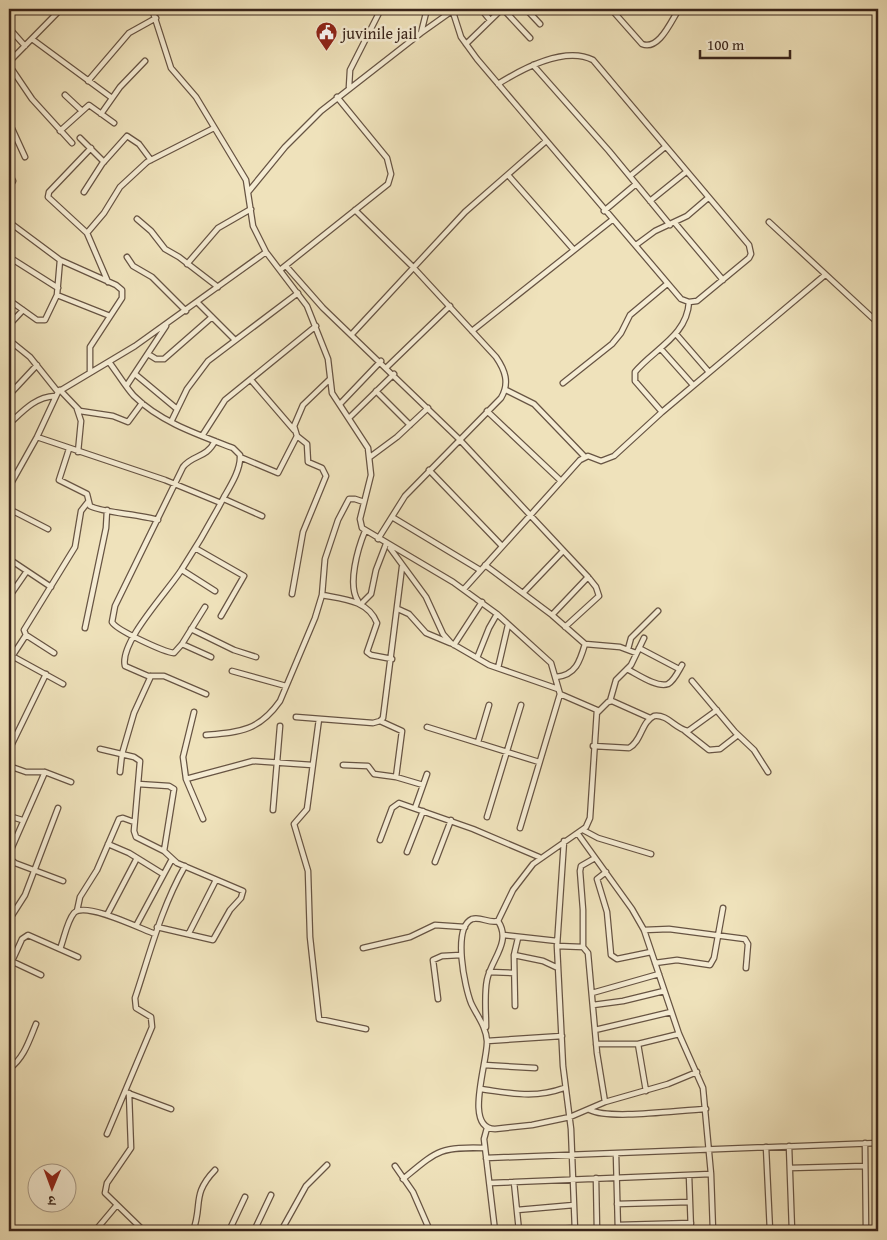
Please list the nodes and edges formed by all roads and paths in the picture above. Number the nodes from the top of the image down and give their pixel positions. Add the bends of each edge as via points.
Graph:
1 (61, 9) edge
2 (152, 9) edge
3 (382, 9) edge
4 (427, 9) edge
5 (481, 9) edge
6 (502, 9) edge
7 (526, 9) edge
8 (611, 9) edge
9 (679, 9) edge
10 (452, 10) edge
11 (156, 18) junction
12 (490, 20) junction
13 (540, 24) dead end
14 (9, 28) edge
15 (421, 33) junction
16 (530, 38) dead end
17 (32, 39) junction
18 (466, 44) junction
19 (25, 46) junction
20 (145, 61) dead end
21 (9, 64) edge
22 (533, 65) junction
23 (88, 82) junction
24 (498, 84) junction
25 (349, 87) junction
26 (65, 95) dead end
27 (337, 97) junction
28 (112, 98) junction
29 (81, 110) junction
30 (101, 114) junction
31 (9, 122) edge
32 (114, 123) dead end
33 (214, 128) junction
34 (60, 130) junction
35 (80, 138) dead end
36 (546, 141) junction
37 (72, 144) dead end
38 (665, 147) junction
39 (90, 148) junction
40 (25, 157) dead end
41 (151, 160) junction
42 (104, 162) junction
43 (686, 172) junction
44 (9, 173) edge
45 (508, 174) junction
46 (630, 176) junction
47 (636, 184) junction
48 (9, 188) edge
49 (249, 191) junction
50 (84, 192) dead end
51 (708, 198) junction
52 (650, 201) junction
53 (250, 209) junction
54 (355, 210) junction
55 (604, 210) junction
56 (137, 219) dead end
57 (612, 220) junction
58 (9, 222) edge
59 (769, 222) dead end
60 (672, 224) junction
61 (87, 233) junction
62 (636, 245) junction
63 (574, 250) junction
64 (266, 252) junction
65 (9, 257) edge
66 (126, 257) dead end
67 (60, 260) junction
68 (187, 264) junction
69 (286, 266) junction
70 (413, 267) junction
71 (280, 270) junction
72 (825, 275) junction
73 (723, 280) junction
74 (108, 282) junction
75 (667, 284) junction
76 (218, 287) junction
77 (58, 288) junction
78 (298, 293) junction
79 (57, 295) junction
80 (9, 300) edge
81 (689, 302) junction
82 (198, 303) junction
83 (450, 306) junction
84 (23, 310) junction
85 (186, 311) junction
86 (110, 316) junction
87 (212, 317) junction
88 (168, 322) junction
89 (878, 323) edge
90 (9, 325) edge
91 (316, 326) junction
92 (472, 331) junction
93 (352, 334) junction
94 (676, 334) junction
95 (9, 340) edge
96 (234, 340) junction
97 (660, 349) junction
98 (148, 354) junction
99 (109, 362) junction
100 (381, 362) junction
101 (37, 365) junction
102 (387, 368) junction
103 (90, 371) junction
104 (709, 372) junction
105 (135, 374) junction
106 (394, 374) junction
107 (251, 380) junction
108 (329, 380) junction
109 (563, 382) dead end
110 (127, 385) junction
111 (693, 385) junction
112 (506, 390) junction
113 (376, 391) junction
114 (58, 393) junction
115 (9, 395) edge
116 (142, 403) junction
117 (340, 404) junction
118 (428, 408) junction
119 (76, 409) junction
120 (177, 409) junction
121 (487, 411) junction
122 (662, 412) junction
123 (349, 418) junction
124 (171, 422) junction
125 (9, 424) edge
126 (410, 424) junction
127 (294, 430) junction
128 (202, 436) junction
129 (297, 436) junction
130 (37, 437) junction
131 (459, 439) junction
132 (215, 441) junction
133 (69, 449) junction
134 (78, 452) junction
135 (240, 456) junction
136 (584, 456) junction
137 (370, 457) junction
138 (429, 470) junction
139 (561, 481) junction
140 (176, 484) junction
141 (9, 486) edge
142 (222, 501) junction
143 (88, 502) junction
144 (364, 502) junction
145 (9, 509) edge
146 (108, 510) junction
147 (530, 515) junction
148 (262, 516) dead end
149 (392, 517) junction
150 (158, 520) junction
151 (48, 529) dead end
152 (365, 531) junction
153 (378, 539) junction
154 (387, 545) junction
155 (502, 546) junction
156 (195, 548) junction
157 (563, 551) junction
158 (9, 559) edge
159 (485, 565) junction
160 (402, 567) junction
161 (182, 570) junction
162 (480, 570) junction
163 (27, 571) junction
164 (588, 577) junction
165 (52, 587) junction
166 (464, 589) junction
167 (215, 591) dead end
168 (523, 593) junction
169 (292, 594) dead end
170 (322, 595) junction
171 (9, 597) edge
172 (482, 602) junction
173 (359, 603) junction
174 (205, 607) dead end
175 (398, 609) junction
176 (658, 611) dead end
177 (497, 614) junction
178 (552, 615) junction
179 (221, 616) dead end
180 (508, 625) junction
181 (565, 627) junction
182 (85, 628) dead end
183 (191, 629) junction
184 (26, 635) junction
185 (134, 635) junction
186 (644, 638) dead end
187 (182, 644) junction
188 (453, 644) junction
189 (585, 644) junction
190 (628, 649) junction
191 (638, 651) junction
192 (54, 653) dead end
193 (12, 656) junction
194 (211, 657) dead end
195 (256, 657) dead end
196 (478, 658) junction
197 (392, 659) junction
198 (9, 661) edge
199 (498, 668) junction
200 (628, 669) junction
201 (232, 672) dead end
202 (46, 674) junction
203 (151, 676) junction
204 (556, 677) junction
205 (692, 681) dead end
206 (63, 684) dead end
207 (286, 686) junction
208 (559, 692) junction
209 (206, 694) dead end
210 (610, 701) junction
211 (489, 705) dead end
212 (521, 705) dead end
213 (717, 710) junction
214 (194, 712) dead end
215 (597, 713) junction
216 (296, 717) dead end
217 (650, 718) junction
218 (319, 719) junction
219 (380, 722) junction
220 (280, 726) dead end
221 (427, 727) dead end
222 (685, 731) junction
223 (206, 735) dead end
224 (738, 736) junction
225 (478, 742) junction
226 (593, 746) junction
227 (100, 749) dead end
228 (9, 750) edge
229 (506, 751) junction
230 (122, 754) junction
231 (276, 762) junction
232 (539, 762) junction
233 (312, 765) junction
234 (343, 765) dead end
235 (9, 766) edge
236 (45, 772) junction
237 (120, 772) dead end
238 (768, 772) dead end
239 (427, 774) dead end
240 (396, 777) junction
241 (186, 779) junction
242 (71, 782) dead end
243 (138, 784) junction
244 (423, 785) junction
245 (58, 808) dead end
246 (415, 808) junction
247 (273, 810) dead end
248 (423, 810) junction
249 (9, 816) edge
250 (487, 817) dead end
251 (203, 819) dead end
252 (22, 820) junction
253 (451, 820) junction
254 (134, 822) junction
255 (520, 828) dead end
256 (583, 830) junction
257 (578, 834) junction
258 (380, 840) dead end
259 (564, 841) junction
260 (108, 844) junction
261 (164, 851) junction
262 (407, 852) dead end
263 (651, 854) dead end
264 (539, 857) junction
265 (9, 858) edge
266 (137, 858) junction
267 (594, 858) junction
268 (172, 859) junction
269 (435, 862) dead end
270 (185, 866) junction
271 (35, 870) junction
272 (606, 872) junction
273 (163, 874) junction
274 (216, 880) junction
275 (63, 881) dead end
276 (723, 908) dead end
277 (77, 911) junction
278 (107, 915) junction
279 (9, 920) edge
280 (498, 921) junction
281 (136, 926) junction
282 (157, 927) junction
283 (465, 927) junction
284 (644, 930) junction
285 (188, 933) junction
286 (155, 934) junction
287 (504, 935) junction
288 (718, 935) junction
289 (518, 938) junction
290 (557, 944) junction
291 (363, 948) dead end
292 (583, 948) junction
293 (60, 949) junction
294 (651, 952) junction
295 (461, 954) junction
296 (514, 955) junction
297 (78, 957) dead end
298 (10, 960) edge
299 (655, 963) junction
300 (558, 968) junction
301 (746, 968) dead end
302 (489, 972) junction
303 (514, 973) junction
304 (659, 974) junction
305 (41, 975) dead end
306 (664, 991) junction
307 (592, 994) junction
308 (438, 999) dead end
309 (593, 1005) junction
310 (515, 1006) dead end
311 (672, 1012) junction
312 (36, 1024) dead end
313 (366, 1029) dead end
314 (595, 1030) junction
315 (486, 1032) junction
316 (679, 1034) junction
317 (562, 1036) junction
318 (487, 1041) junction
319 (596, 1044) junction
320 (638, 1044) junction
321 (484, 1065) junction
322 (535, 1068) dead end
323 (9, 1070) edge
324 (697, 1072) junction
325 (564, 1088) junction
326 (480, 1089) junction
327 (646, 1091) junction
328 (127, 1093) junction
329 (605, 1102) junction
330 (171, 1109) dead end
331 (706, 1109) junction
332 (590, 1110) junction
333 (570, 1117) junction
334 (486, 1128) junction
335 (107, 1134) dead end
336 (865, 1143) junction
337 (878, 1143) edge
338 (789, 1146) junction
339 (766, 1147) junction
340 (485, 1148) junction
341 (709, 1150) junction
342 (616, 1154) junction
343 (573, 1156) junction
344 (486, 1158) junction
345 (327, 1165) dead end
346 (395, 1166) dead end
347 (865, 1166) junction
348 (790, 1168) junction
349 (215, 1170) dead end
350 (711, 1174) junction
351 (689, 1175) junction
352 (616, 1177) junction
353 (596, 1178) junction
354 (404, 1179) junction
355 (573, 1179) junction
356 (514, 1182) junction
357 (491, 1183) junction
358 (272, 1195) dead end
359 (245, 1197) dead end
360 (690, 1202) junction
361 (617, 1204) junction
362 (116, 1206) junction
363 (574, 1206) junction
364 (517, 1210) junction
365 (691, 1223) junction
366 (618, 1225) junction
367 (575, 1230) edge
368 (95, 1231) edge
369 (144, 1231) edge
370 (192, 1231) edge
371 (229, 1231) edge
372 (254, 1231) edge
373 (281, 1231) edge
374 (430, 1231) edge
375 (496, 1231) edge
376 (519, 1231) edge
377 (597, 1231) edge
378 (618, 1231) edge
379 (691, 1231) edge
380 (713, 1231) edge
381 (770, 1231) edge
382 (792, 1231) edge
383 (866, 1231) edge

1 - 17 street
2 - 11 street
3 - 25 street via 352,64
4 - 15 street
5 - 12 street
6 - 12 street
6 - 16 street
7 - 13 street
8 - 9 street via 642,44 648,46 656,42
10 - 15 street
10 - 18 street
11 - 23 street via 129,33
11 - 33 street via 171,68 196,97
12 - 18 street
14 - 19 street
15 - 25 street
17 - 19 street
17 - 23 street
18 - 24 street
19 - 21 street
20 - 28 street
21 - 34 street via 20,84
22 - 24 street
22 - 38 street via 564,57 593,60
22 - 46 street
23 - 28 street
24 - 36 street
25 - 27 street
26 - 29 street
27 - 49 street via 285,147
27 - 54 street via 381,150 390,166 388,184
28 - 30 street
29 - 30 street via 89,105
29 - 34 street
30 - 32 street
31 - 40 street
33 - 41 street
33 - 49 street via 235,159
34 - 37 street
35 - 39 street
36 - 45 street
36 - 55 street
38 - 43 street
38 - 46 street
39 - 42 street
39 - 61 street via 48,197
41 - 42 street via 129,135
41 - 61 street via 120,187
42 - 50 street
43 - 51 street
43 - 52 street
44 - 48 street via 13,181
45 - 63 street
45 - 70 street via 465,212
46 - 47 street
47 - 52 street
47 - 55 street
49 - 53 street
51 - 60 street
51 - 73 street via 751,249 749,258
52 - 60 street
53 - 64 street via 253,226
53 - 68 street via 218,228
54 - 69 street
54 - 70 street
55 - 57 street
56 - 68 street via 165,249
57 - 62 street
57 - 63 street
58 - 67 street
59 - 72 street
60 - 62 street via 655,231
60 - 73 street
61 - 74 street
62 - 75 street
63 - 92 street
64 - 71 street
64 - 76 street
65 - 77 street
66 - 85 street via 133,266 152,277
67 - 74 street
67 - 77 street
68 - 76 street
69 - 71 street
69 - 93 street via 323,308
70 - 83 street
70 - 93 street
71 - 78 street
72 - 89 street
72 - 104 street
73 - 81 street via 697,301
74 - 86 street via 120,287 123,294
75 - 81 street via 681,299
75 - 109 street via 630,315 612,344
76 - 82 street
77 - 79 street
78 - 91 street
78 - 96 street
79 - 84 street via 45,320 37,320
79 - 86 street
80 - 84 street
81 - 94 street via 685,322
82 - 85 street
82 - 87 street
83 - 92 street
83 - 102 street
84 - 90 street
85 - 88 street
86 - 103 street via 90,347
87 - 96 street
87 - 98 street via 164,360
88 - 98 street
88 - 99 street
91 - 107 street
91 - 108 street via 328,359
92 - 112 street via 502,366
93 - 100 street
94 - 97 street
94 - 104 street
95 - 101 street
96 - 120 street via 208,361
97 - 111 street
97 - 122 street via 638,368 634,376
98 - 105 street
99 - 103 street
99 - 110 street
100 - 102 street
100 - 117 street
101 - 114 street
101 - 115 street
102 - 106 street
103 - 114 street
104 - 111 street
105 - 110 street
105 - 120 street
106 - 113 street
106 - 118 street
107 - 127 street
107 - 128 street via 225,400
108 - 117 street via 332,393
108 - 127 street via 303,404
110 - 116 street
111 - 122 street
112 - 121 street
112 - 136 street via 534,404
113 - 123 street
113 - 126 street
114 - 119 street
114 - 125 street via 32,403
114 - 130 street
116 - 119 street via 128,422
116 - 124 street
117 - 123 street
118 - 126 street
118 - 131 street
119 - 134 street via 81,421
120 - 124 street
121 - 131 street
121 - 139 street
122 - 136 street via 608,460
123 - 137 street via 368,448
124 - 128 street
126 - 137 street
127 - 129 street
128 - 132 street
129 - 135 street via 278,473
129 - 169 street via 307,444 308,462 322,468 326,476 303,532
130 - 133 street
130 - 141 street
131 - 138 street
131 - 147 street
132 - 135 street via 233,448
132 - 140 street via 209,452 186,463
133 - 134 street
133 - 143 street via 59,480 87,494
134 - 140 street
135 - 142 street via 239,466
136 - 139 street
137 - 144 street via 371,475
138 - 149 street via 405,496
138 - 155 street
139 - 147 street
140 - 142 street
140 - 150 street
142 - 148 street
142 - 156 street
143 - 146 street via 94,508
143 - 165 street via 81,510 75,547
144 - 152 street via 360,519
144 - 170 street via 349,499 341,512 325,559
145 - 151 street
146 - 150 street
146 - 182 street
147 - 155 street
147 - 157 street
149 - 153 street
149 - 162 street
150 - 185 street via 112,617 114,626
152 - 153 street
152 - 173 street via 356,556 353,591
153 - 154 street
154 - 160 street
154 - 166 street
154 - 173 street via 376,570 371,594
155 - 159 street
156 - 161 street
156 - 179 street via 244,576
157 - 164 street
157 - 168 street
158 - 163 street
159 - 162 street
159 - 168 street
160 - 175 street
160 - 188 street via 426,597 443,634
161 - 167 street
161 - 185 street
162 - 166 street
163 - 165 street
163 - 171 street
164 - 178 street
164 - 181 street via 598,596
165 - 184 street via 25,627
166 - 172 street
168 - 178 street
170 - 173 street
170 - 207 street
172 - 177 street
172 - 188 street
173 - 197 street via 377,623 368,652
174 - 183 street
175 - 188 street via 409,614 426,633
175 - 197 street
176 - 190 street via 631,638
177 - 180 street
177 - 196 street
178 - 181 street
180 - 199 street
180 - 204 street via 551,663
181 - 189 street
183 - 187 street
183 - 195 street
184 - 192 street
184 - 193 street
185 - 187 street via 169,652 177,651
185 - 203 street via 124,663 128,668
186 - 191 street
187 - 194 street
188 - 196 street
189 - 190 street
189 - 204 street via 577,666 567,675
190 - 191 street
191 - 200 street
191 - 200 street via 681,667 671,682 665,684
193 - 198 street
193 - 202 street
196 - 199 street
197 - 219 street via 385,713
199 - 208 street
200 - 210 street via 616,680
201 - 207 street
202 - 206 street
202 - 228 street
203 - 209 street via 164,676
203 - 230 street via 134,713
204 - 208 street
205 - 213 street
207 - 223 street via 271,713 252,728
208 - 215 street via 594,707
208 - 232 street
210 - 215 street
210 - 217 street
211 - 225 street
212 - 229 street
213 - 222 street
213 - 224 street
214 - 241 street via 184,751
215 - 226 street
216 - 218 street
217 - 222 street via 663,716
217 - 226 street via 629,748
218 - 219 street
218 - 233 street
219 - 240 street via 402,731
220 - 231 street
221 - 225 street
222 - 224 street via 710,750 720,749
224 - 238 street via 754,750
225 - 229 street
226 - 256 street via 590,818
227 - 230 street
229 - 232 street
229 - 250 street
230 - 237 street
230 - 243 street via 140,761
231 - 233 street
231 - 241 street via 241,763
231 - 247 street
232 - 255 street
233 - 313 street via 307,809 294,824 308,871 310,937 319,1019
234 - 240 street via 368,766 374,774
235 - 236 street via 26,772
236 - 242 street
236 - 252 street
239 - 244 street
240 - 244 street
241 - 251 street
243 - 254 street
243 - 261 street via 174,789
244 - 246 street
245 - 271 street
246 - 248 street
246 - 258 street via 399,803 393,805
248 - 253 street
248 - 262 street
249 - 252 street
252 - 265 street
253 - 264 street
253 - 269 street
254 - 260 street via 119,819
254 - 261 street via 136,837
256 - 257 street
256 - 263 street via 598,838
257 - 259 street
257 - 267 street
259 - 264 street
259 - 290 street
260 - 266 street
260 - 277 street via 80,897
261 - 268 street
264 - 280 street via 516,885
265 - 271 street
266 - 273 street
266 - 278 street
267 - 272 street
267 - 292 street via 580,871
268 - 270 street
268 - 273 street
270 - 274 street
270 - 282 street via 170,892
271 - 275 street
271 - 279 street
272 - 284 street
272 - 294 street via 597,879 608,912 611,955 617,959
273 - 281 street
274 - 285 street
274 - 285 street via 240,888 241,898 226,915 213,940
276 - 288 street
277 - 278 street via 96,910
277 - 293 street via 72,915
278 - 281 street
280 - 283 street via 477,918
280 - 287 street
281 - 286 street
282 - 285 street
282 - 286 street
283 - 291 street via 435,925 410,937
283 - 295 street
284 - 288 street via 669,929
284 - 294 street
286 - 328 street via 134,1002 136,1008 151,1017 153,1024
287 - 289 street
287 - 302 street
288 - 299 street via 710,965 677,960
288 - 301 street via 747,941
289 - 290 street
289 - 296 street
290 - 292 street
290 - 300 street
292 - 307 street via 588,953
293 - 297 street
293 - 298 street via 25,936
294 - 299 street
295 - 308 street via 433,960
295 - 315 street via 471,1003
296 - 300 street
296 - 303 street
298 - 305 street
299 - 304 street
300 - 317 street
302 - 303 street
302 - 315 street
303 - 310 street
304 - 306 street
304 - 307 street
306 - 309 street
306 - 311 street
307 - 309 street
309 - 314 street
311 - 314 street
311 - 316 street
312 - 323 street via 25,1050
314 - 319 street
315 - 318 street
316 - 320 street
316 - 324 street
317 - 318 street
317 - 325 street
318 - 321 street
319 - 320 street
319 - 329 street
320 - 327 street
321 - 322 street
321 - 326 street
324 - 327 street
324 - 331 street
325 - 326 street via 534,1096
325 - 333 street
326 - 334 street via 478,1115
327 - 329 street
328 - 330 street
328 - 335 street
328 - 362 street via 131,1148 104,1190
329 - 332 street
331 - 332 street via 615,1115
331 - 341 street
332 - 333 street
333 - 334 street via 516,1128
333 - 343 street
334 - 340 street
336 - 337 street
336 - 338 street
336 - 347 street
338 - 339 street
338 - 348 street
339 - 341 street
339 - 381 street
340 - 344 street
340 - 354 street via 441,1151
341 - 342 street
341 - 350 street
342 - 343 street
342 - 352 street
343 - 344 street
343 - 355 street
344 - 357 street
345 - 373 street via 306,1186
346 - 354 street
347 - 348 street
347 - 383 street
348 - 382 street
349 - 370 street via 200,1188
350 - 351 street
350 - 380 street
351 - 352 street
351 - 360 street
352 - 353 street
352 - 361 street
353 - 355 street
353 - 377 street
354 - 374 street
355 - 356 street
355 - 363 street
356 - 357 street
356 - 364 street
357 - 375 street
358 - 372 street
359 - 371 street
360 - 361 street
360 - 365 street
361 - 366 street
362 - 368 street
362 - 369 street
363 - 364 street
363 - 367 street
364 - 376 street
365 - 366 street
365 - 379 street
366 - 378 street
367 - 376 street

